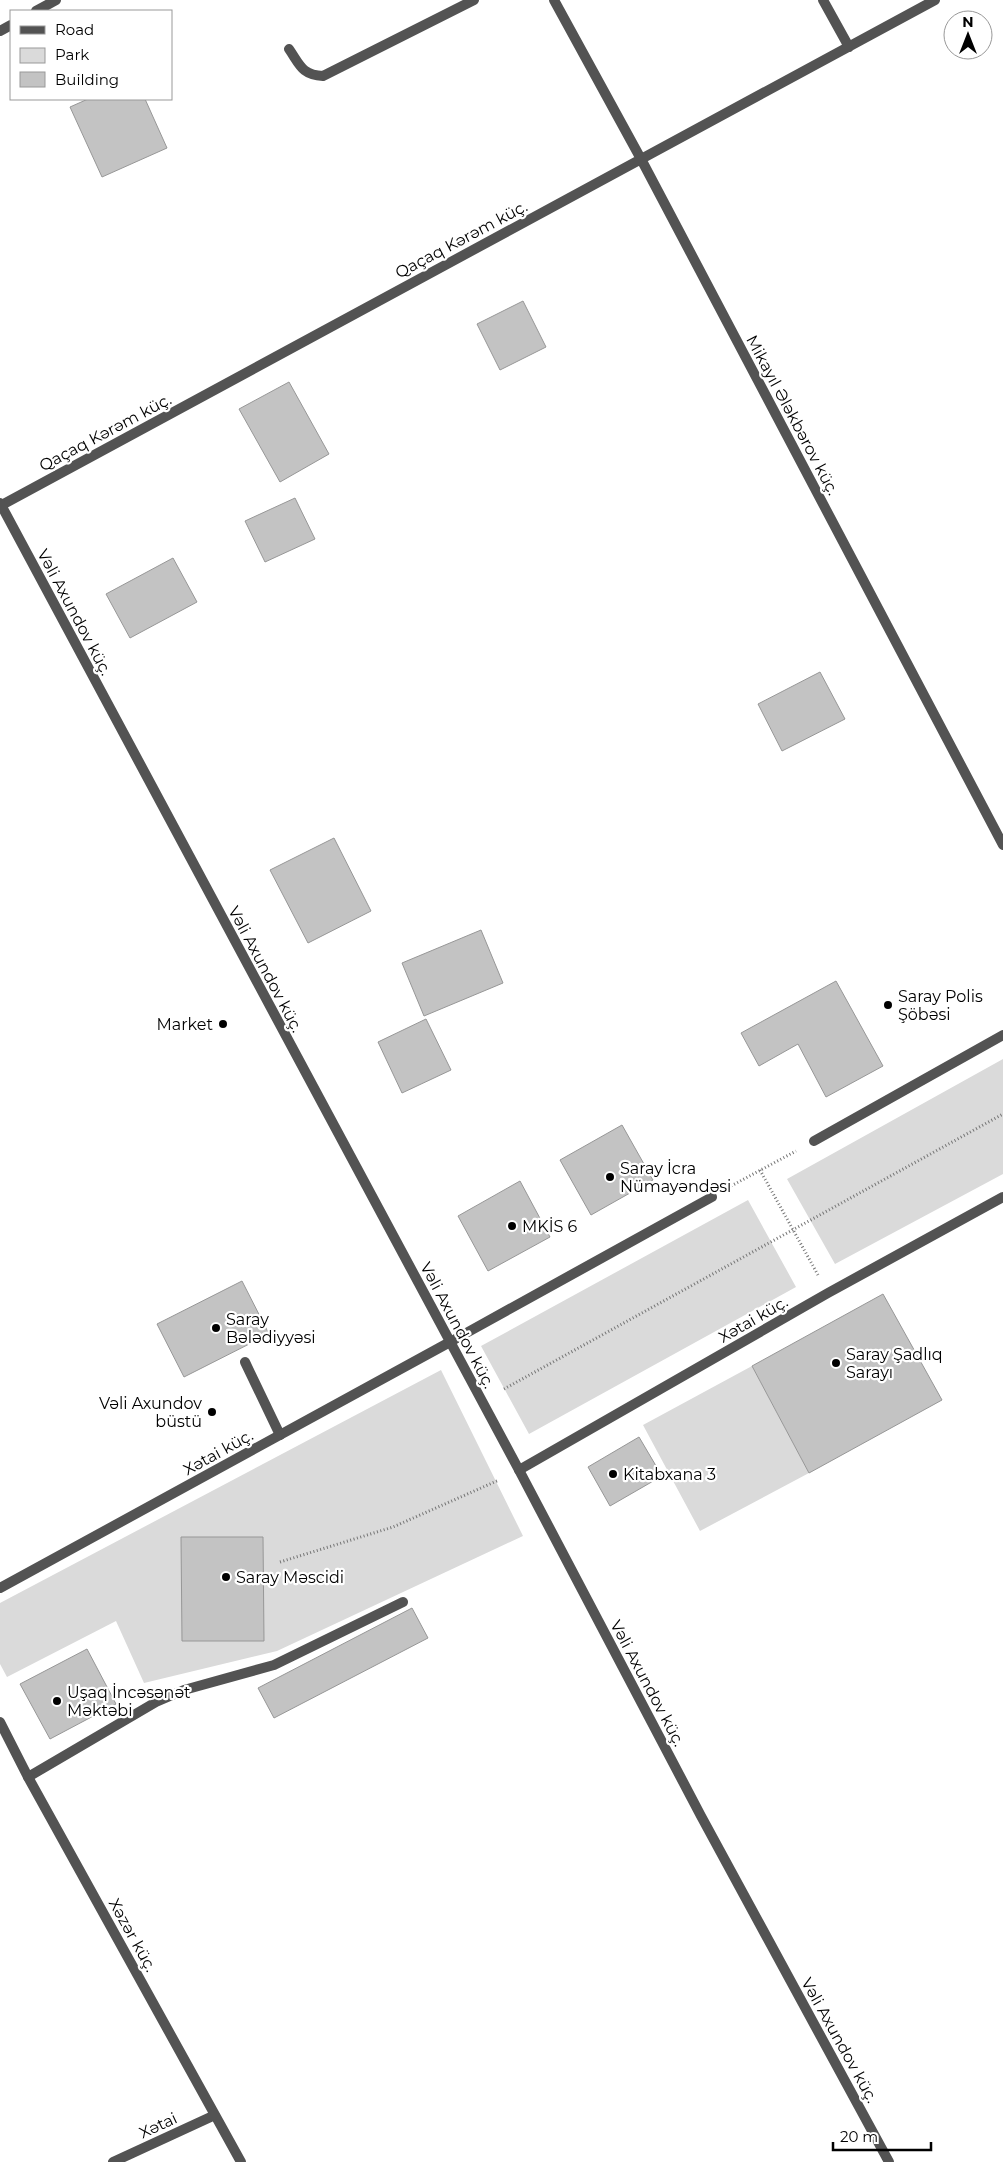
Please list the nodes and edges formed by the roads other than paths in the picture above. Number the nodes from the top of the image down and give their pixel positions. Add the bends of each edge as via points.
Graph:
1 (56, 0) edge
2 (474, 0) edge
3 (554, 0) edge
4 (823, 0) edge
5 (935, 0) edge
6 (38, 10) edge
7 (849, 47) junction
8 (289, 49) dead end
9 (641, 159) junction
10 (0, 505) edge
11 (1003, 845) edge
12 (1003, 1034) edge
13 (814, 1142) road end
14 (712, 1197) road end
15 (1003, 1197) edge
16 (450, 1342) junction
17 (245, 1362) dead end
18 (280, 1435) junction
19 (519, 1470) junction
20 (0, 1588) edge
21 (403, 1602) dead end
22 (0, 1722) edge
23 (28, 1777) junction
24 (215, 2115) junction
25 (113, 2162) edge
26 (241, 2162) edge
27 (890, 2162) edge

1 - 6 street
2 - 8 street via 323,76 310,75 302,69
3 - 9 street, Mikayıl Ələkbərov küç.
4 - 7 street
5 - 7 street, Qaçaq Kərəm küç.
7 - 9 street, Qaçaq Kərəm küç.
9 - 10 street, Qaçaq Kərəm küç.
9 - 11 street, Mikayıl Ələkbərov küç.
10 - 16 street, Vəli Axundov küç.
12 - 13 street
14 - 16 street, Xətai küç.
15 - 19 street, Xətai küç.
16 - 18 street, Xətai küç.
16 - 19 street, Vəli Axundov küç.
17 - 18 street
18 - 20 street, Xətai küç.
19 - 27 street, Vəli Axundov küç. via 696,1808
21 - 23 street via 274,1665 184,1690 156,1702
22 - 23 street, Xəzər küç.
23 - 24 street, Xəzər küç.
24 - 25 street, Xətai
24 - 26 street, Xəzər küç.

